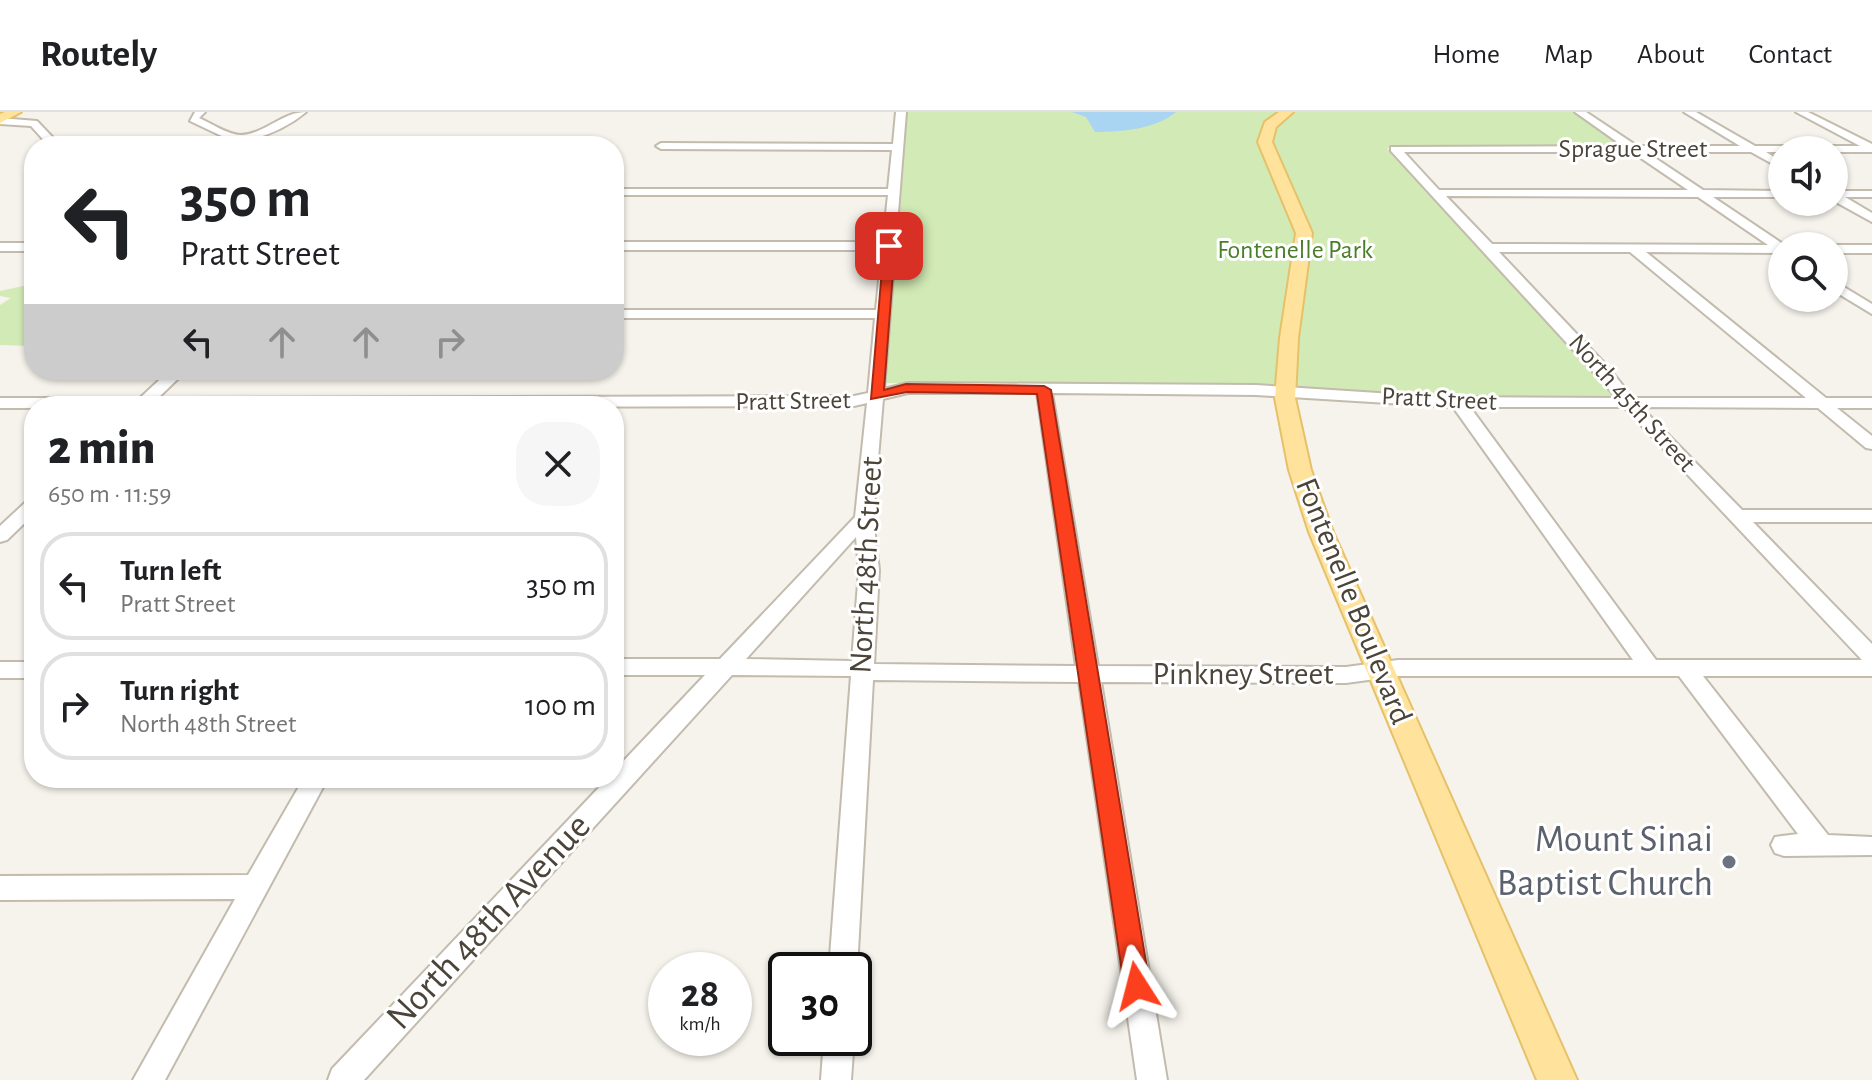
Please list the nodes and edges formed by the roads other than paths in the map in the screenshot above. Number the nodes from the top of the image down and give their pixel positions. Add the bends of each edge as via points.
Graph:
1 (15, 112) edge
2 (200, 112) edge
3 (301, 112) edge
4 (901, 112) edge
5 (1287, 112) edge
6 (1580, 112) edge
7 (1689, 112) edge
8 (1801, 112) edge
9 (0, 120) edge
10 (46, 136) edge
11 (230, 136) edge
12 (254, 136) edge
13 (661, 146) dead end
14 (898, 147) junction
15 (1872, 148) edge
16 (1395, 149) joint
17 (1634, 149) junction
18 (1752, 149) junction
19 (1768, 158) edge
20 (624, 192) edge
21 (894, 192) junction
22 (1435, 193) junction
23 (1701, 194) junction
24 (1768, 194) edge
25 (1872, 194) edge
26 (1848, 195) edge
27 (1848, 203) edge
28 (1872, 218) edge
29 (1768, 239) edge
30 (624, 246) edge
31 (889, 246) junction
32 (0, 247) edge
33 (24, 247) edge
34 (1488, 248) junction
35 (1634, 249) junction
36 (1768, 249) edge
37 (1848, 249) edge
38 (1872, 249) edge
39 (1848, 294) edge
40 (1872, 310) edge
41 (624, 314) edge
42 (884, 314) junction
43 (168, 380) edge
44 (1044, 390) junction
45 (1285, 392) junction
46 (151, 396) edge
47 (876, 396) junction
48 (1458, 402) junction
49 (0, 403) edge
50 (24, 403) edge
51 (624, 403) edge
52 (1630, 403) junction
53 (1823, 403) junction
54 (1872, 403) edge
55 (1872, 444) edge
56 (24, 514) edge
57 (1736, 516) junction
58 (1872, 516) edge
59 (0, 517) edge
60 (24, 517) edge
61 (864, 518) junction
62 (0, 536) edge
63 (1872, 657) edge
64 (624, 667) edge
65 (726, 668) junction
66 (1650, 668) junction
67 (1872, 668) edge
68 (1686, 669) junction
69 (0, 670) edge
70 (24, 670) edge
71 (862, 670) junction
72 (1381, 671) junction
73 (1087, 673) junction
74 (624, 778) edge
75 (310, 788) edge
76 (614, 788) edge
77 (1820, 844) junction
78 (1784, 845) dead end
79 (1866, 846) dead end
80 (255, 887) junction
81 (0, 888) edge
82 (844, 952) edge
83 (838, 1056) edge
84 (148, 1080) edge
85 (343, 1080) edge
86 (836, 1080) edge
87 (1152, 1080) edge
88 (1557, 1080) edge

1 - 9 main road
2 - 11 street via 193,119 199,124
3 - 12 street
4 - 14 street, North 48th Street
5 - 45 main road, Fontenelle Boulevard via 1270,125 1265,142 1304,233
6 - 17 street
7 - 18 street
8 - 15 street
9 - 10 street via 34,123
13 - 14 street
14 - 21 street, North 48th Street
15 - 18 street, Sprague Street
16 - 17 street, Sprague Street
16 - 22 street, North 45th Street
17 - 18 street, Sprague Street
17 - 23 street
18 - 19 street
20 - 21 street
21 - 31 street, North 48th Street
22 - 23 street
22 - 34 street, North 45th Street
23 - 24 street
23 - 29 street
25 - 26 street
27 - 28 street
30 - 31 street
31 - 42 street, North 48th Street
32 - 33 street
34 - 35 street
34 - 52 street, North 45th Street
35 - 36 street
35 - 53 street
37 - 38 street
39 - 40 street
41 - 42 street
42 - 47 street, North 48th Street
43 - 46 street
44 - 45 street, Pratt Street
44 - 47 street, Pratt Street via 906,388
44 - 73 street
45 - 48 street, Pratt Street
45 - 72 main road, Fontenelle Boulevard via 1309,500
47 - 51 street, Pratt Street via 854,401
47 - 61 street, North 48th Street
48 - 52 street, Pratt Street
48 - 66 street
49 - 50 street, Pratt Street
52 - 53 street, Pratt Street
52 - 57 street, North 45th Street
53 - 54 street, Pratt Street
53 - 55 street
56 - 59 street
57 - 58 street
57 - 63 street, North 45th Street
60 - 62 street
61 - 65 street, North 48th Avenue
61 - 71 street, North 48th Street via 869,570
64 - 65 street, Pinkney Street
65 - 71 street, Pinkney Street
65 - 74 street, North 48th Avenue
66 - 68 street, Pinkney Street
66 - 72 street, Pinkney Street
67 - 68 street, Pinkney Street
68 - 77 street
69 - 70 street
71 - 73 street, Pinkney Street
71 - 82 street, North 48th Street
72 - 73 street, Pinkney Street
72 - 88 main road, Fontenelle Boulevard
73 - 87 street
75 - 80 street
76 - 85 street, North 48th Avenue
77 - 78 street
77 - 79 street
80 - 81 street
80 - 84 street
83 - 86 street

